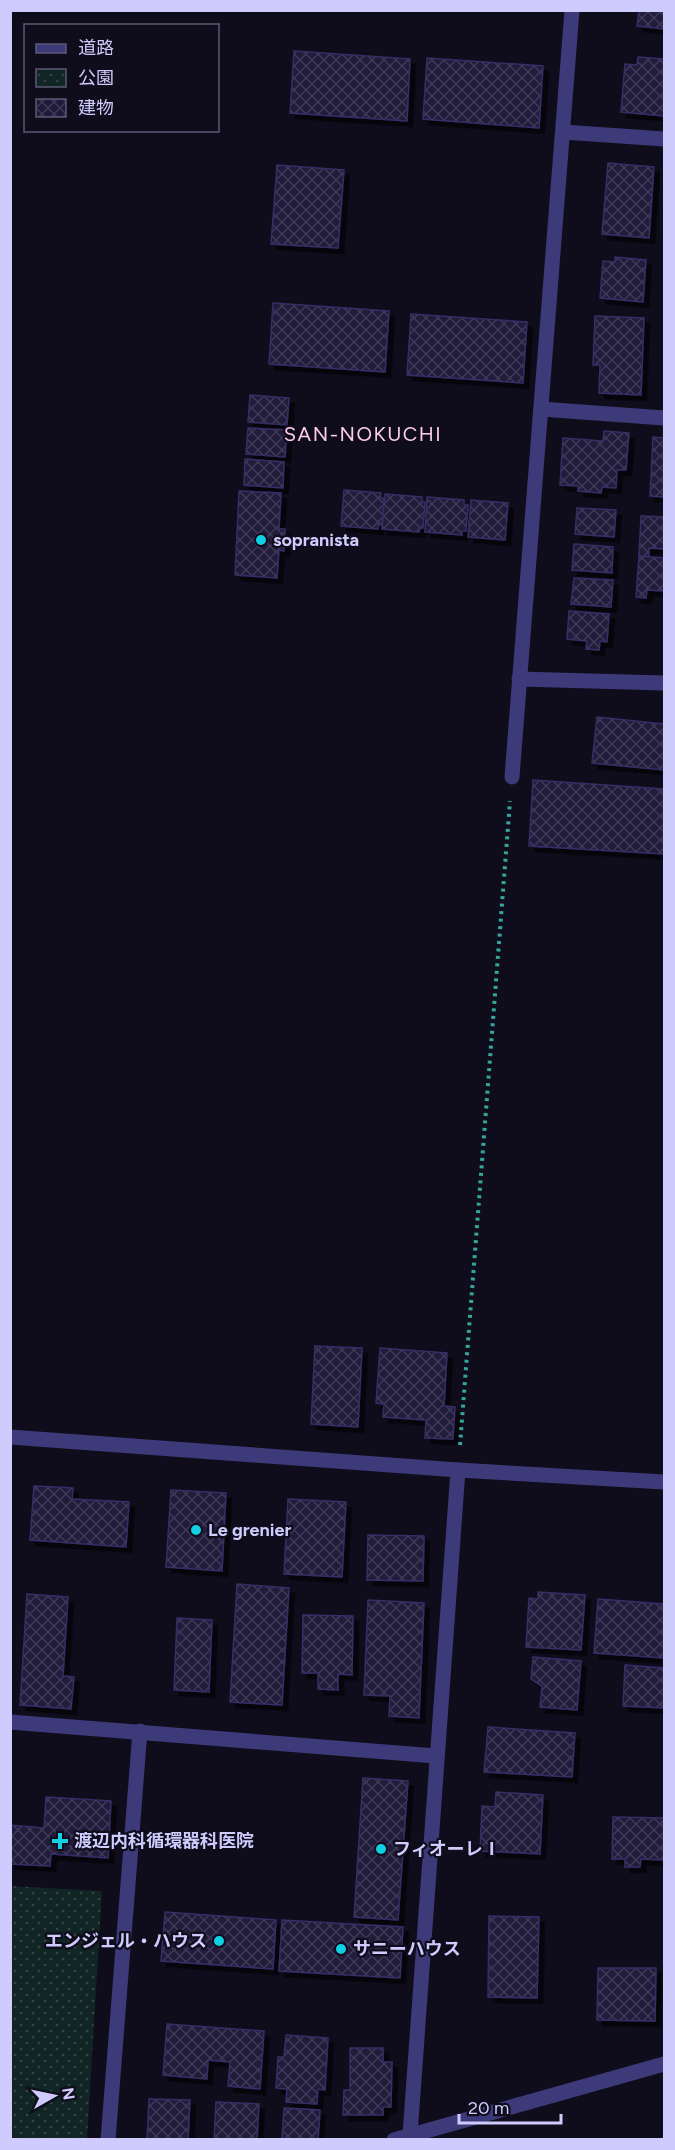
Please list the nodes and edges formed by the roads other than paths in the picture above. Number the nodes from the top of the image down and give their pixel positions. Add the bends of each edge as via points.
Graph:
1 (572, 10) edge
2 (563, 132) junction
3 (664, 138) edge
4 (541, 409) junction
5 (664, 418) edge
6 (519, 679) junction
7 (664, 684) edge
8 (512, 777) road end
9 (10, 1437) edge
10 (458, 1470) junction
11 (664, 1482) edge
12 (10, 1722) edge
13 (140, 1731) junction
14 (436, 1756) junction
15 (664, 2064) edge
16 (410, 2135) junction
17 (108, 2139) edge
18 (394, 2139) edge

1 - 2 street
2 - 3 street
2 - 4 street
4 - 5 street
4 - 6 street
6 - 7 street
6 - 8 street
9 - 10 street
10 - 11 street
10 - 14 street
12 - 13 street
13 - 14 street
13 - 17 street
14 - 16 street
15 - 16 street
16 - 18 street

